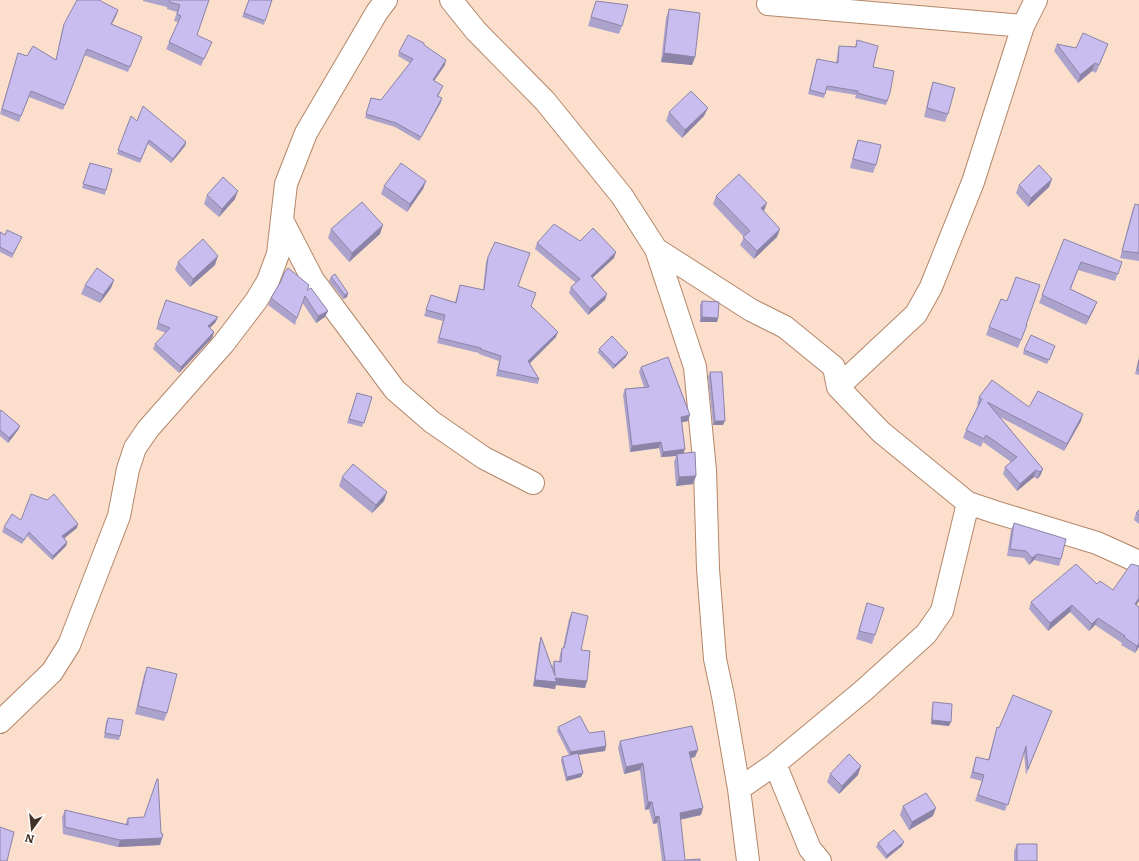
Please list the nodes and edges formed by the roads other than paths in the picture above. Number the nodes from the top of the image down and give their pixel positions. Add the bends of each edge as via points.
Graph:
1 (386, 0) edge
2 (451, 0) edge
3 (1036, 0) edge
4 (768, 4) dead end
5 (1023, 26) junction
6 (282, 220) junction
7 (656, 248) junction
8 (838, 387) junction
9 (533, 483) dead end
10 (968, 503) junction
11 (1139, 562) edge
12 (0, 722) edge
13 (775, 764) junction
14 (739, 789) junction
15 (748, 861) edge
16 (820, 861) edge

1 - 6 street via 306,133 286,184
2 - 7 street via 476,31 550,107 622,196
3 - 5 street
4 - 5 street
5 - 8 street via 973,182 931,287 916,314
6 - 9 street via 313,280 395,390 432,422 484,458
6 - 12 street via 278,254 268,281 256,301 148,429 135,448 128,469 119,516 69,645 52,672
7 - 8 street via 750,310 785,327 834,367
7 - 14 street via 695,368 715,659
8 - 10 street via 881,432
10 - 11 street via 1097,543
10 - 13 street via 942,611 926,634 863,691
13 - 14 street
13 - 16 street via 810,849
14 - 15 street

